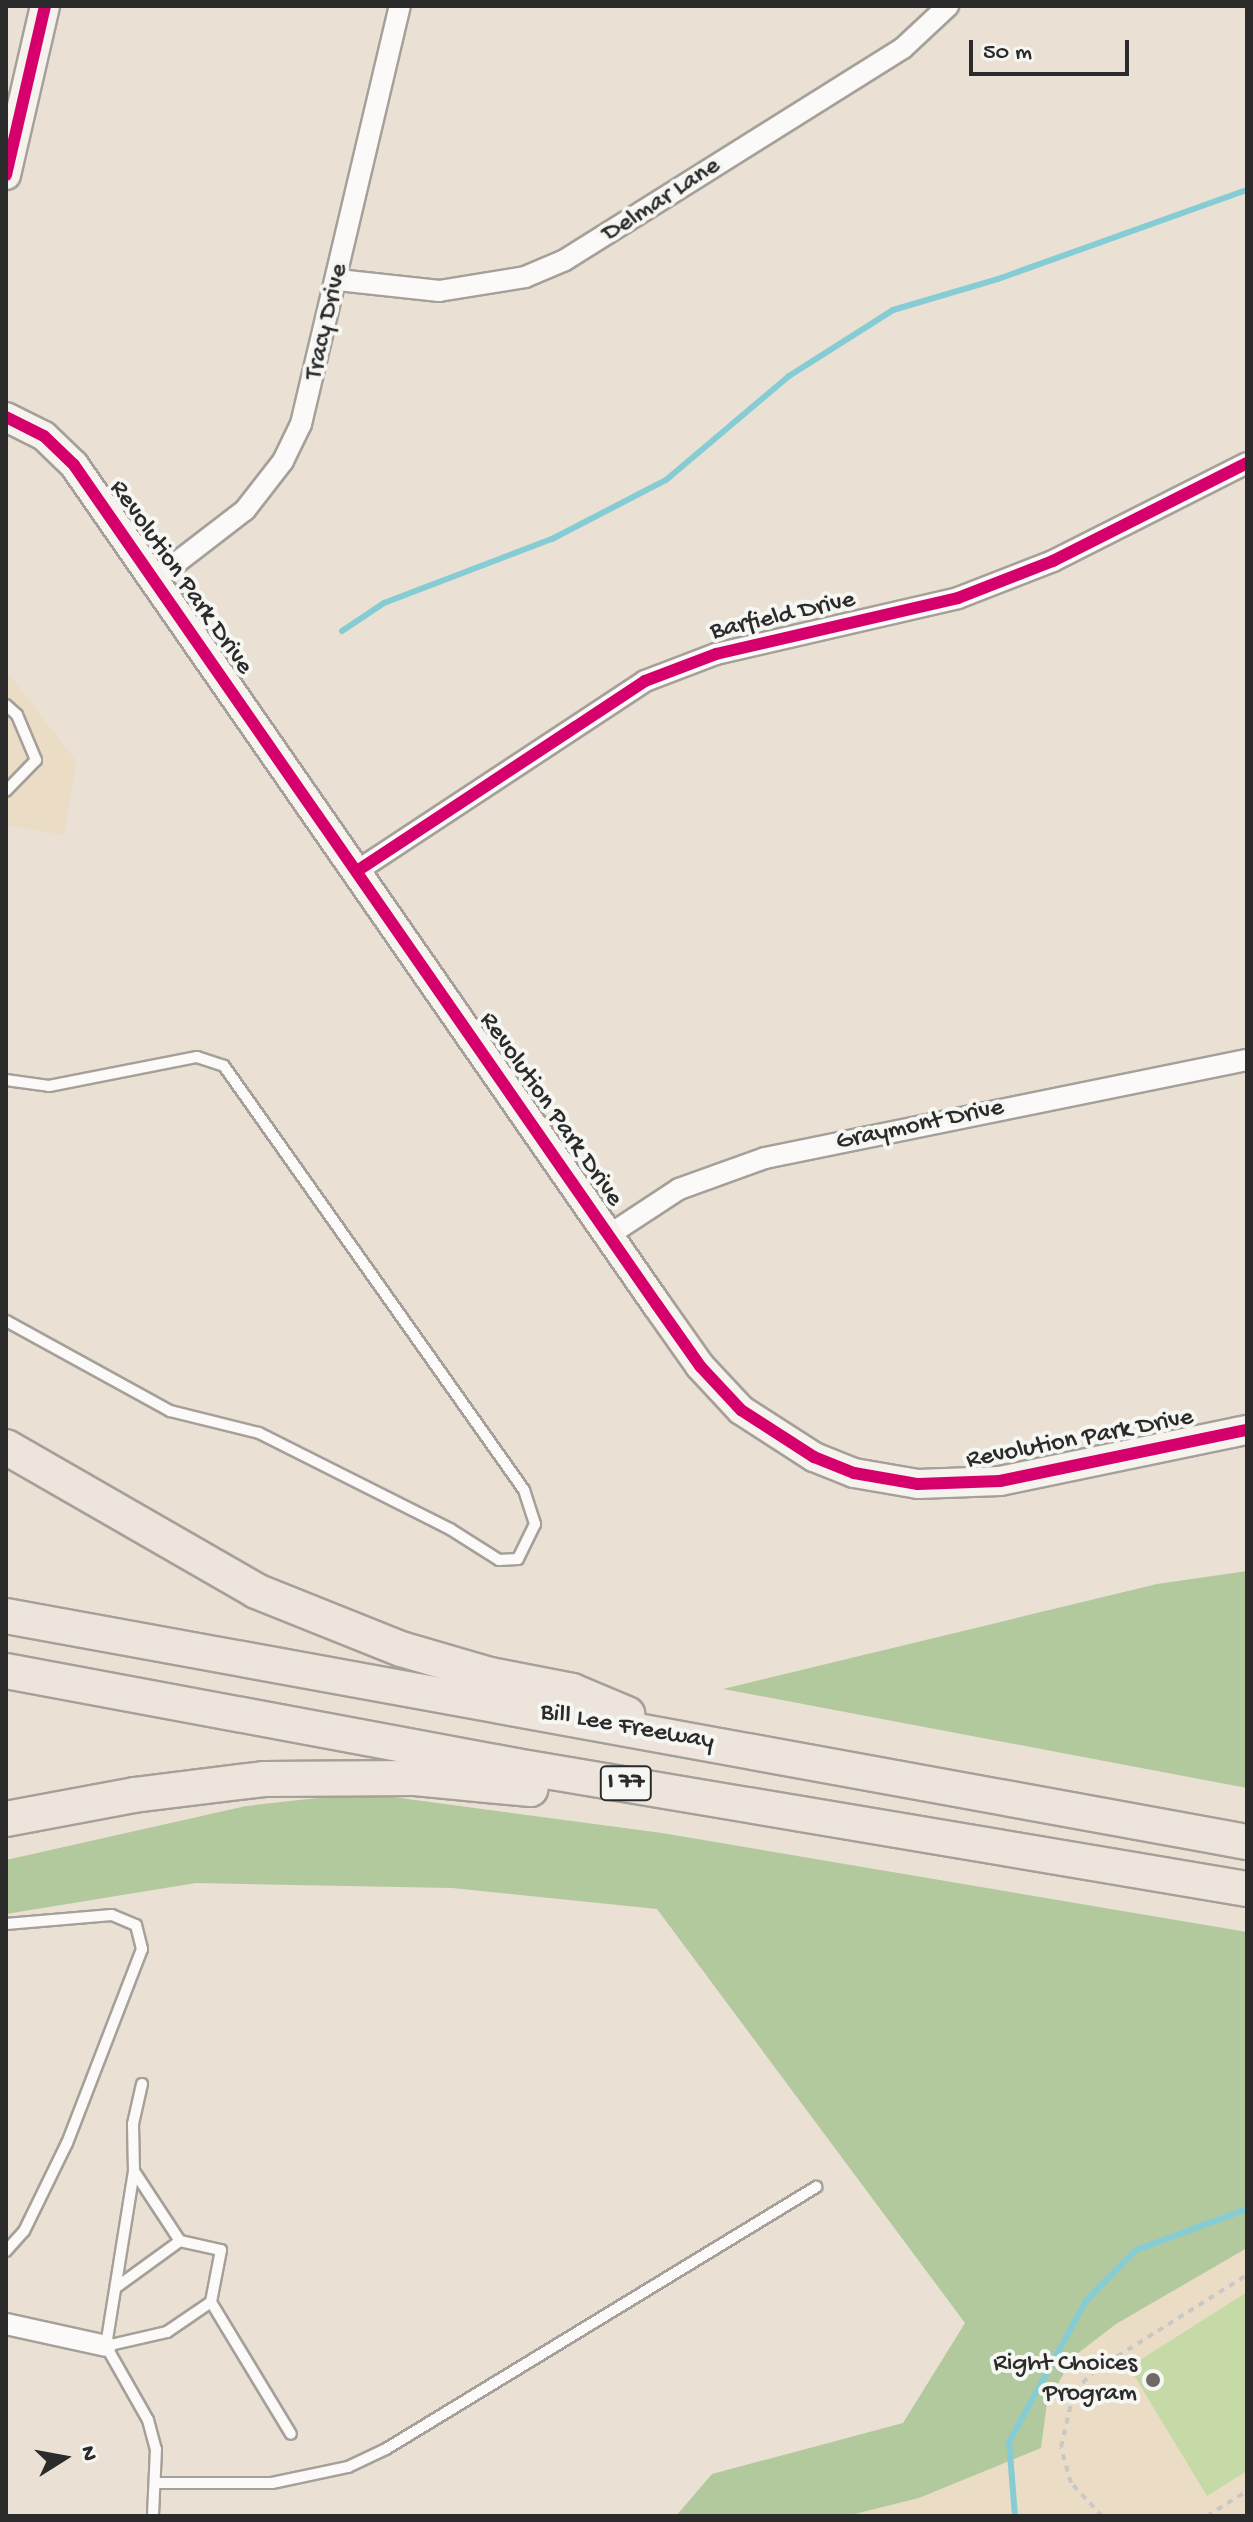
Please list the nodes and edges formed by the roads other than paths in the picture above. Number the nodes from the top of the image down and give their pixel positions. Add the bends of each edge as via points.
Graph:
1 (45, 6) edge
2 (400, 6) edge
3 (948, 6) edge
4 (6, 175) edge
5 (338, 280) junction
6 (6, 417) edge
7 (1247, 463) edge
8 (154, 580) junction
9 (6, 705) edge
10 (6, 791) edge
11 (357, 871) junction
12 (1247, 1060) edge
13 (7, 1080) edge
14 (609, 1235) junction
15 (6, 1321) edge
16 (1247, 1430) edge
17 (6, 1447) edge
18 (6, 1616) edge
19 (6, 1671) edge
20 (686, 1739) junction
21 (797, 1810) junction
22 (6, 1819) edge
23 (1247, 1842) edge
24 (1247, 1889) edge
25 (6, 1924) edge
26 (142, 2084) dead end
27 (134, 2171) junction
28 (816, 2187) dead end
29 (180, 2241) junction
30 (6, 2251) edge
31 (118, 2286) junction
32 (211, 2302) junction
33 (6, 2324) edge
34 (106, 2346) junction
35 (291, 2434) dead end
36 (157, 2483) junction
37 (153, 2516) edge

1 - 4 street
2 - 5 street, Tracy Drive
3 - 5 street, Delmar Lane via 903,48 565,260 525,277 439,291
5 - 8 street, Tracy Drive via 308,404 283,461 245,510
6 - 8 street, Revolution Park Drive via 44,436 65,454
7 - 11 street, Barfield Drive via 1009,579 905,612 716,654 645,681
8 - 11 street, Revolution Park Drive
9 - 10 lane via 17,715 36,760
11 - 14 street, Revolution Park Drive
12 - 14 street, Graymont Drive via 750,1162 679,1189
13 - 15 lane via 49,1086 197,1057 224,1066 524,1490 535,1524 518,1559 499,1560 450,1529 259,1433 170,1411
14 - 16 street, Revolution Park Drive via 725,1395 776,1436 854,1473 918,1484 1000,1481
17 - 20 highway via 256,1591 401,1649 490,1675 572,1691
18 - 20 highway, Bill Lee Freeway / I 77
19 - 21 highway, Bill Lee Freeway / I 77 via 516,1766
20 - 23 highway, Bill Lee Freeway / I 77
21 - 22 highway via 594,1798 415,1778 313,1777 134,1795
21 - 24 highway, Bill Lee Freeway / I 77
25 - 30 lane via 112,1915 136,1925 142,1949 67,2143 24,2231
26 - 27 lane via 133,2124
27 - 29 lane
27 - 31 lane
28 - 36 lane via 386,2449 348,2467 272,2483
29 - 31 lane
29 - 32 lane via 221,2250
31 - 34 lane
32 - 34 lane via 167,2332
32 - 35 lane
33 - 34 street
34 - 36 lane via 148,2420
36 - 37 lane

